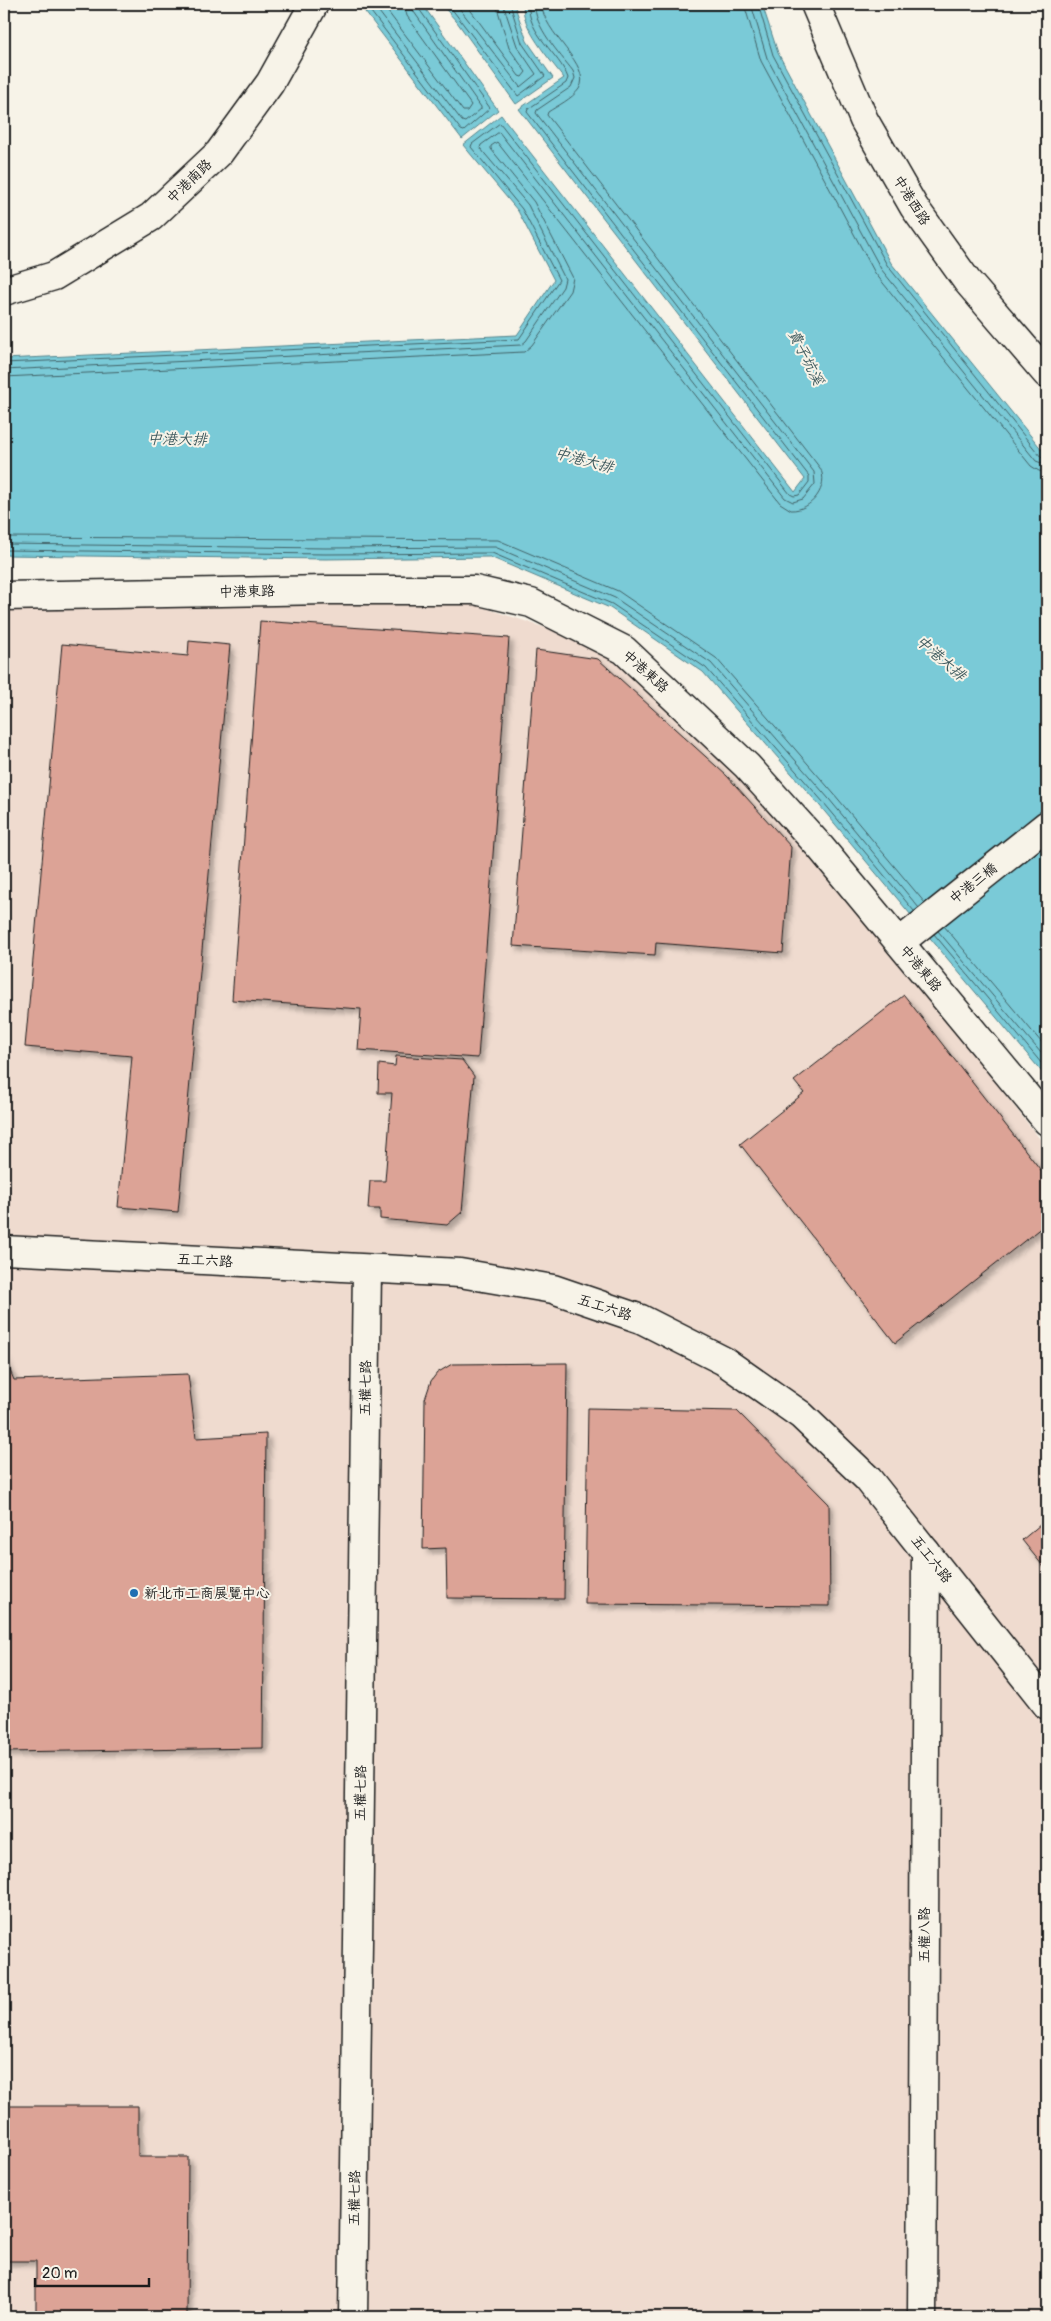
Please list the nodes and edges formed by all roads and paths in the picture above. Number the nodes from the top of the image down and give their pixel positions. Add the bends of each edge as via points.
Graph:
1 (314, 4) edge
2 (815, 4) edge
3 (4, 291) edge
4 (1047, 374) edge
5 (4, 596) edge
6 (1047, 825) edge
7 (908, 935) junction
8 (1047, 1121) edge
9 (4, 1250) edge
10 (367, 1269) junction
11 (926, 1552) junction
12 (1047, 1705) edge
13 (353, 2317) edge
14 (922, 2317) edge

1 - 3 street, 中港南路 via 270,83 219,153 151,217 54,276
2 - 4 street, 中港西路 via 864,120 914,207 967,281
5 - 7 street, 中港東路 via 475,590 531,603 624,650 747,766 821,848
6 - 7 street, 中港三橋
7 - 8 street, 中港東路
9 - 10 street, 五工六路
10 - 11 street, 五工六路 via 460,1273 552,1290 641,1319 716,1356 801,1415 868,1479
10 - 13 street, 五權七路
11 - 12 street, 五工六路
11 - 14 street, 五權八路

